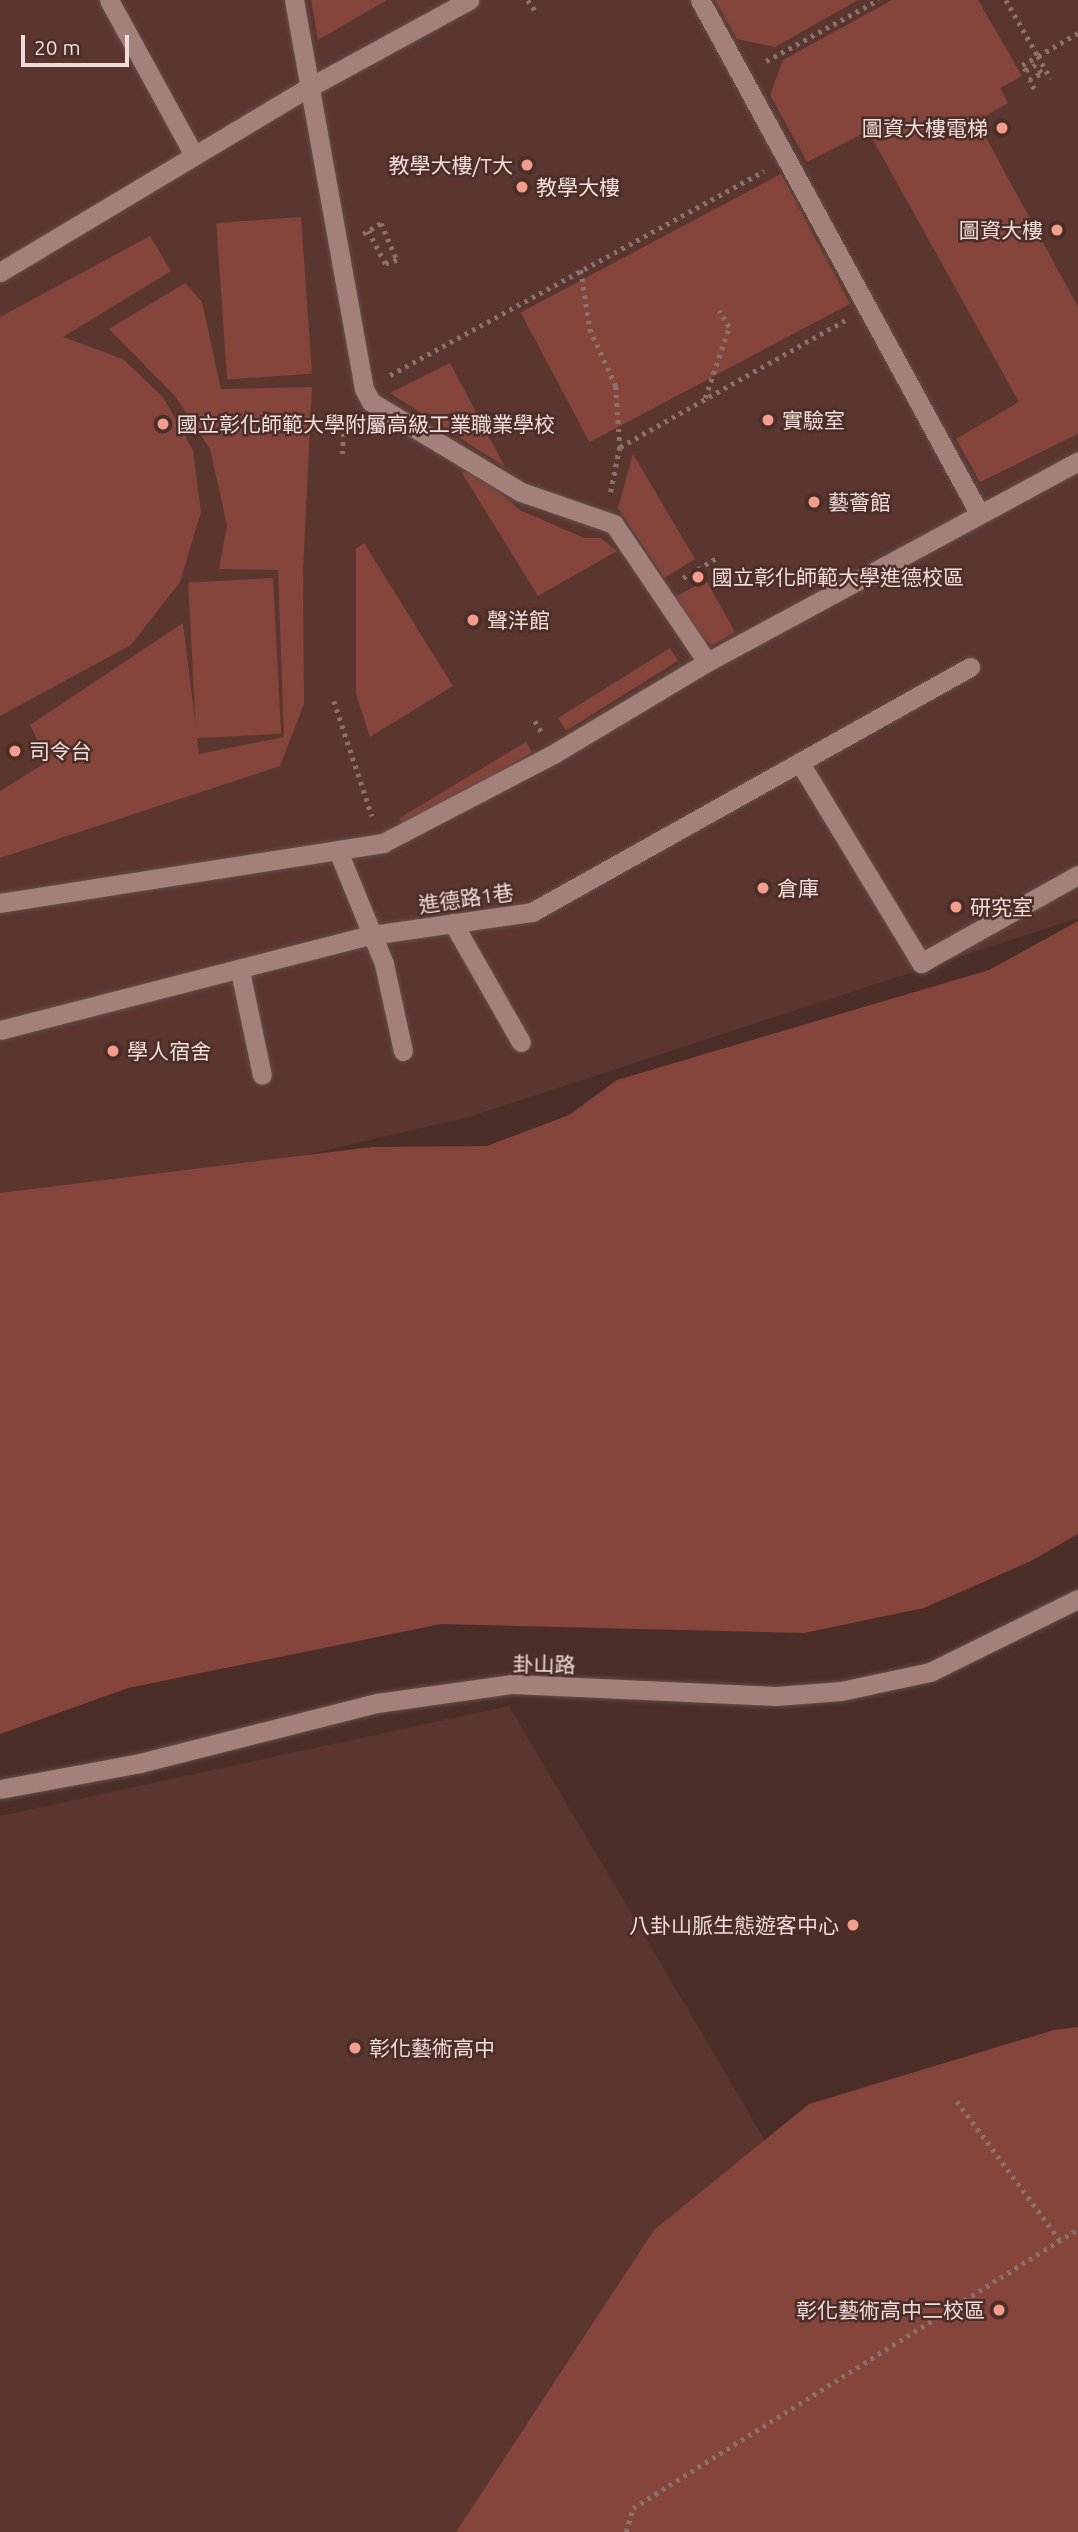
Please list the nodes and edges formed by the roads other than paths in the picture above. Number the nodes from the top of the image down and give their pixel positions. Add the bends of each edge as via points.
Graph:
1 (108, 0) edge
2 (294, 0) edge
3 (470, 0) edge
4 (700, 0) edge
5 (306, 89) junction
6 (194, 155) junction
7 (0, 272) edge
8 (1078, 461) edge
9 (979, 513) junction
10 (707, 662) junction
11 (970, 667) dead end
12 (800, 764) junction
13 (338, 851) junction
14 (1078, 875) edge
15 (0, 903) edge
16 (453, 923) junction
17 (371, 935) junction
18 (240, 971) junction
19 (0, 1030) edge
20 (521, 1042) dead end
21 (402, 1052) dead end
22 (262, 1075) dead end
23 (1078, 1599) edge
24 (0, 1789) edge

1 - 6 street
2 - 5 street
3 - 5 street
4 - 9 street
5 - 6 street
5 - 10 street via 364,389 371,402 521,492 605,518 622,533
6 - 7 street
8 - 9 street
9 - 10 street
10 - 13 street via 555,753 383,843
11 - 12 street, 進德路1巷
12 - 14 street via 921,963
12 - 16 street, 進德路1巷 via 532,912
13 - 15 street
13 - 17 street
16 - 17 street, 進德路1巷
16 - 20 street
17 - 18 street, 進德路1巷
17 - 21 street via 384,964
18 - 19 street, 進德路1巷
18 - 22 street
23 - 24 street, 卦山路 via 930,1672 841,1691 776,1696 513,1684 377,1703 140,1763

